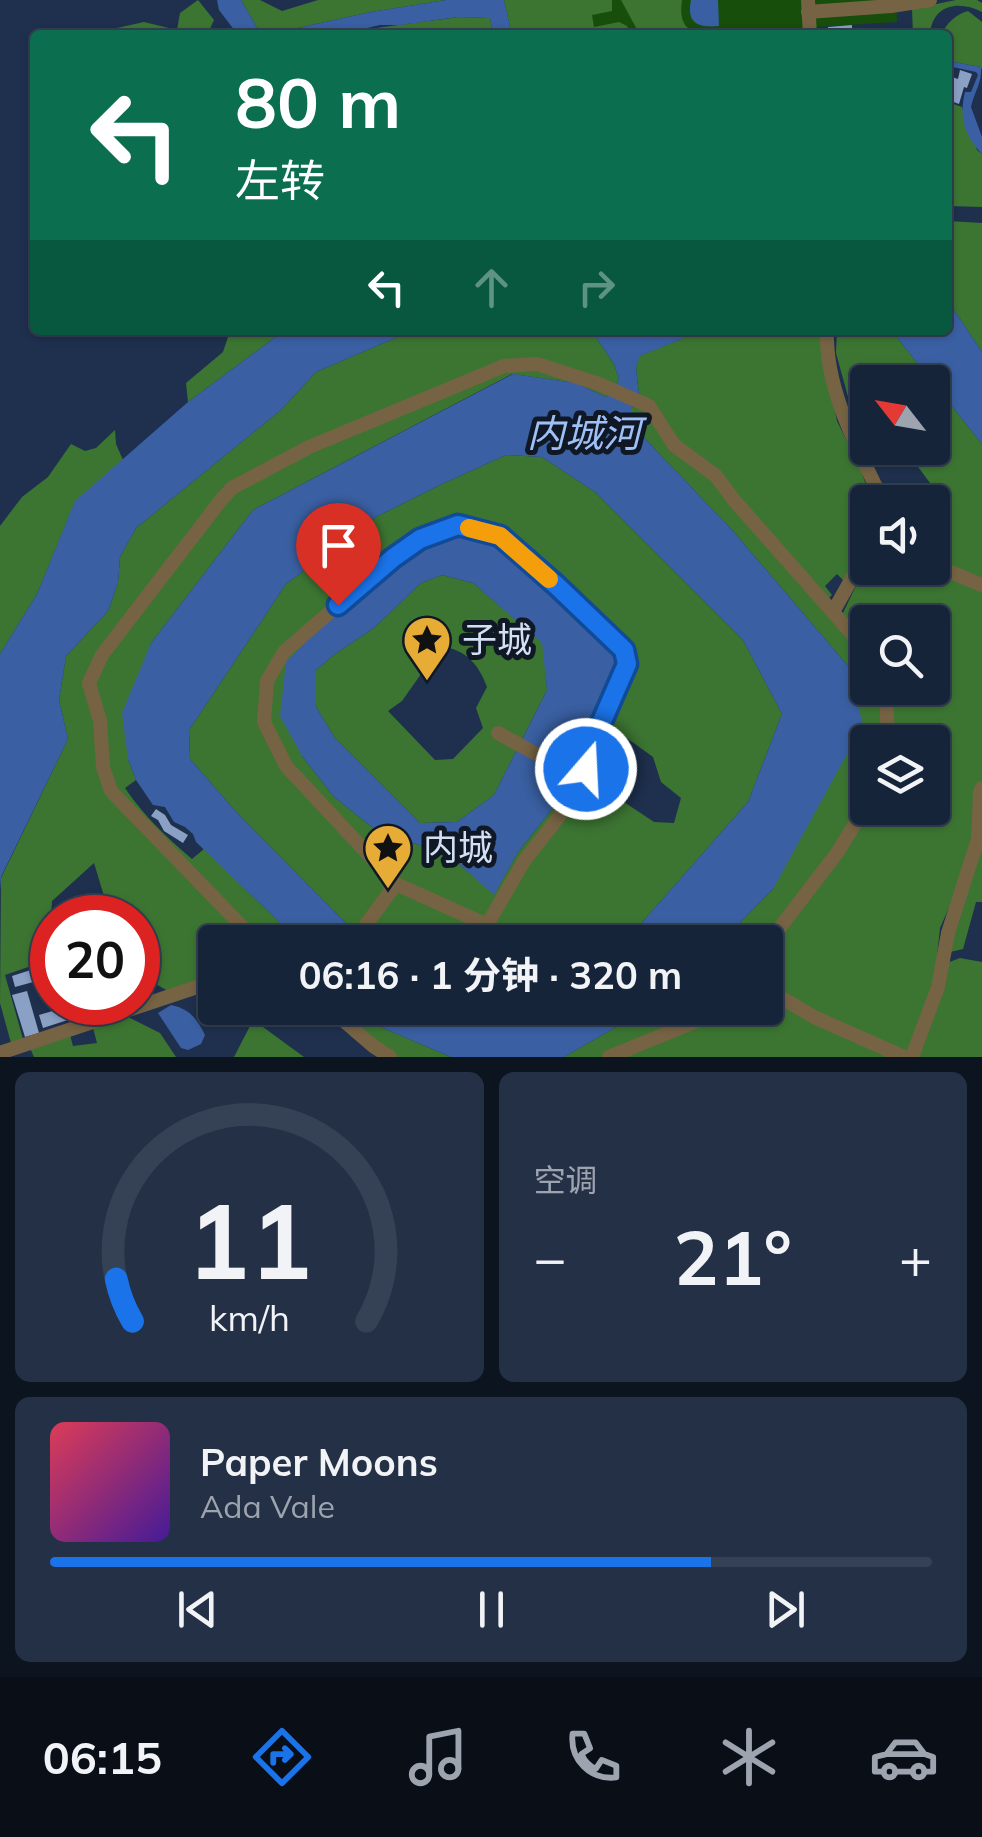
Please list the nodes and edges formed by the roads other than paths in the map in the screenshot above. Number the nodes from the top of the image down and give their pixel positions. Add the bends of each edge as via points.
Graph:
1 (930, 0) edge
2 (808, 6) edge
3 (827, 335) edge
4 (873, 485) edge
5 (950, 572) edge
6 (850, 582) edge
7 (982, 584) edge
8 (833, 612) junction
9 (850, 631) edge
10 (498, 734) dead end
11 (578, 777) junction
12 (982, 788) edge
13 (854, 825) edge
14 (396, 884) junction
15 (241, 925) edge
16 (366, 925) edge
17 (782, 925) edge
18 (198, 987) edge
19 (783, 999) edge
20 (349, 1025) edge
21 (687, 1025) edge
22 (25, 1050) edge
23 (0, 1053) edge
24 (390, 1057) edge
25 (609, 1057) edge
26 (904, 1057) edge
27 (912, 1057) edge

1 - 2 street
3 - 4 street via 845,424
5 - 7 street
6 - 8 street
8 - 9 street
8 - 15 street via 716,476 674,445 649,406 537,364 504,366 309,447 232,488 102,655 89,684 111,791
10 - 11 street
11 - 14 street via 488,924
11 - 14 street via 627,664 624,650 500,536 458,525 420,539 284,652 267,682 264,722 286,766
12 - 27 street via 978,840
13 - 17 street
14 - 16 street
18 - 22 street
19 - 26 street
20 - 24 street
21 - 25 street
22 - 23 street

